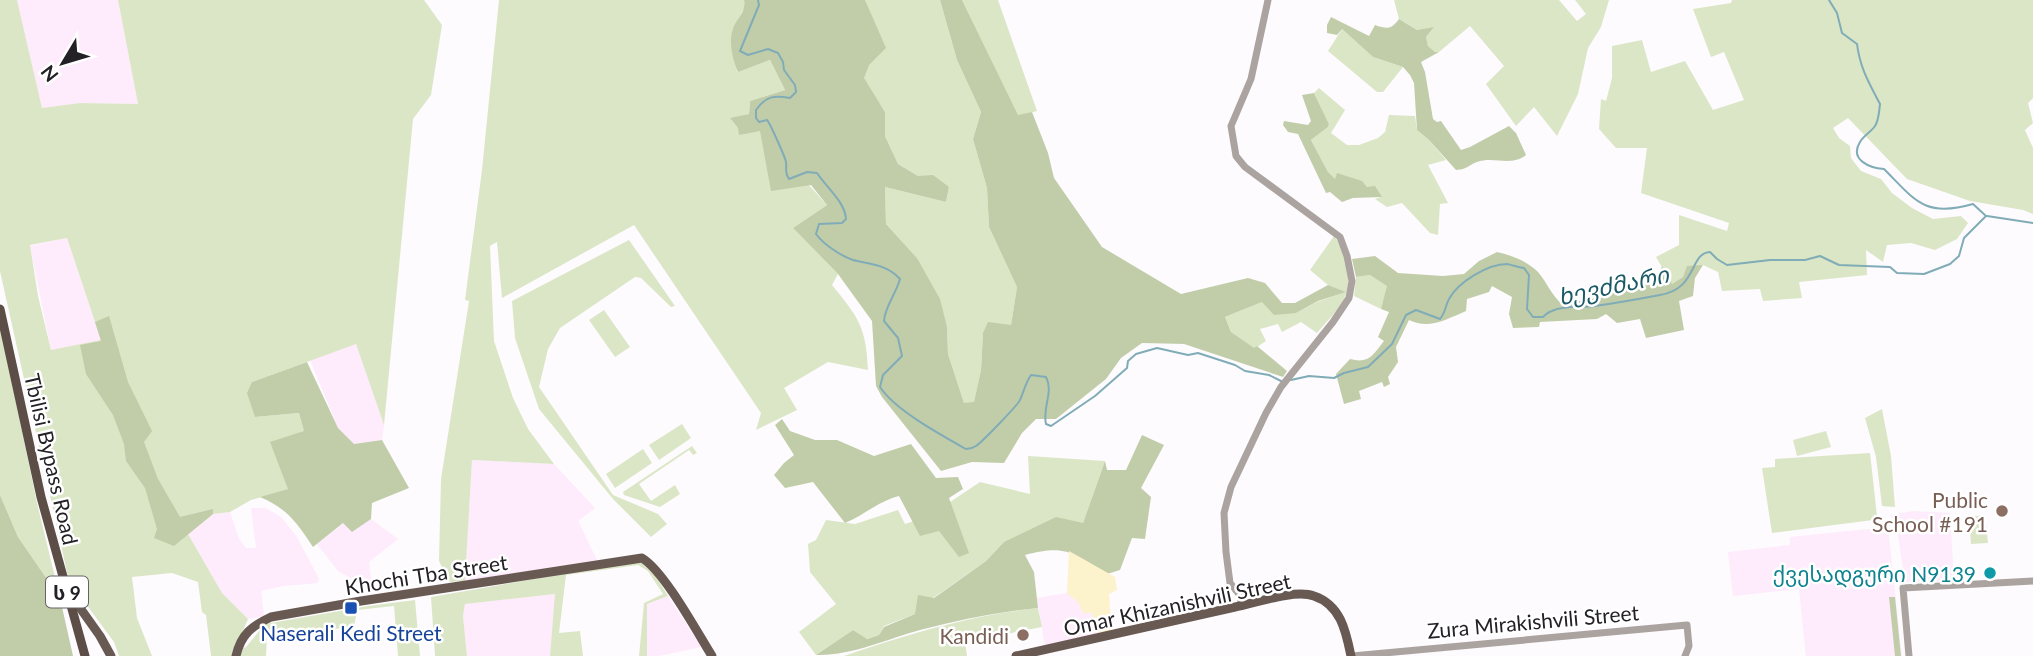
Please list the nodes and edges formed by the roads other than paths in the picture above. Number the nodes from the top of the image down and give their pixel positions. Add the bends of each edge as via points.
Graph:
1 (1268, 0) edge
2 (0, 309) edge
3 (2033, 581) edge
4 (65, 586) junction
5 (1242, 606) junction
6 (79, 634) junction
7 (100, 636) junction
8 (85, 656) edge
9 (111, 656) edge
10 (236, 656) edge
11 (712, 656) edge
12 (1016, 656) edge
13 (1351, 656) edge
14 (1685, 656) edge
15 (1909, 656) edge

1 - 5 street via 1251,79 1231,126 1236,156 1339,237 1352,281 1344,306 1280,387 1231,487 1224,513 1226,552 1230,583
2 - 4 highway, Tbilisi Bypass Road / ს 9
3 - 15 street via 1903,588
4 - 6 highway, Tbilisi Bypass Road / ს 9
4 - 7 main road
5 - 12 main road, Omar Khizanishvili Street
5 - 13 main road, Omar Khizanishvili Street via 1311,594 1332,607 1345,626
6 - 7 main road via 85,630
6 - 8 highway, Tbilisi Bypass Road / ს 9
7 - 9 main road
10 - 11 main road, Khochi Tba Street via 244,634 271,617 642,558 654,566
13 - 14 street, Zura Mirakishvili Street via 1686,625 1689,646

